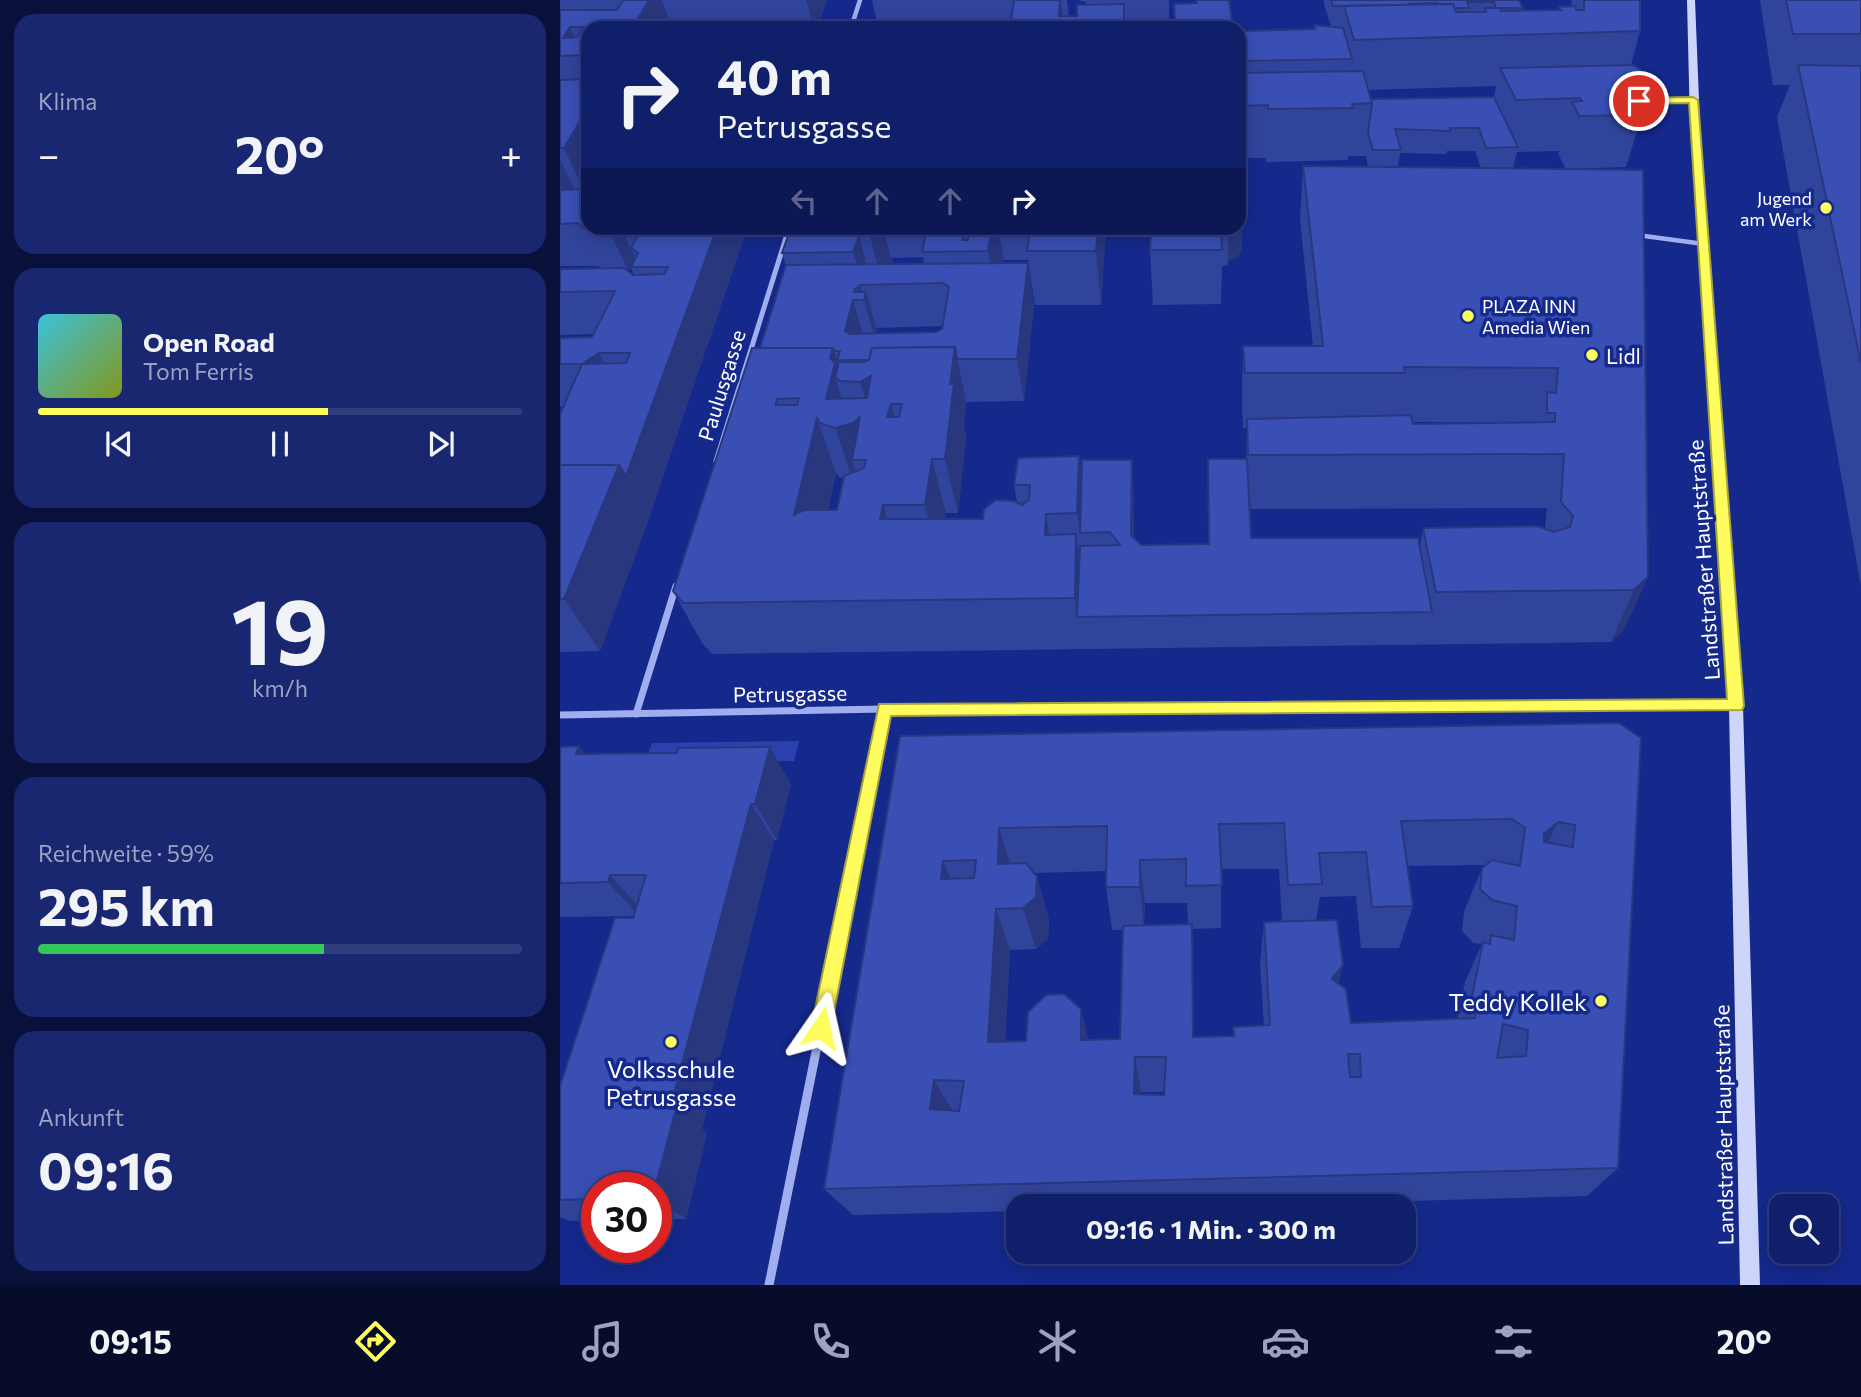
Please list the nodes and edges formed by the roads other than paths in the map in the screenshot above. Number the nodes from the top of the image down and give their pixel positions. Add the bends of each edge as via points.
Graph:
1 (860, 0) edge
2 (1691, 0) edge
3 (853, 21) edge
4 (1693, 100) junction
5 (1631, 102) edge
6 (1626, 234) edge
7 (787, 235) edge
8 (1704, 244) junction
9 (714, 467) edge
10 (680, 573) edge
11 (1736, 706) junction
12 (884, 709) junction
13 (636, 714) junction
14 (560, 715) edge
15 (769, 1285) edge
16 (1750, 1285) edge

1 - 3 street
2 - 4 main road, Landstraßer Hauptstraße
4 - 5 street
4 - 8 main road, Landstraßer Hauptstraße
6 - 8 lane
7 - 9 street, Paulusgasse
8 - 11 main road, Landstraßer Hauptstraße
10 - 13 street
11 - 12 street, Petrusgasse
11 - 16 main road, Landstraßer Hauptstraße
12 - 13 street, Petrusgasse
12 - 15 street
13 - 14 street, Petrusgasse

